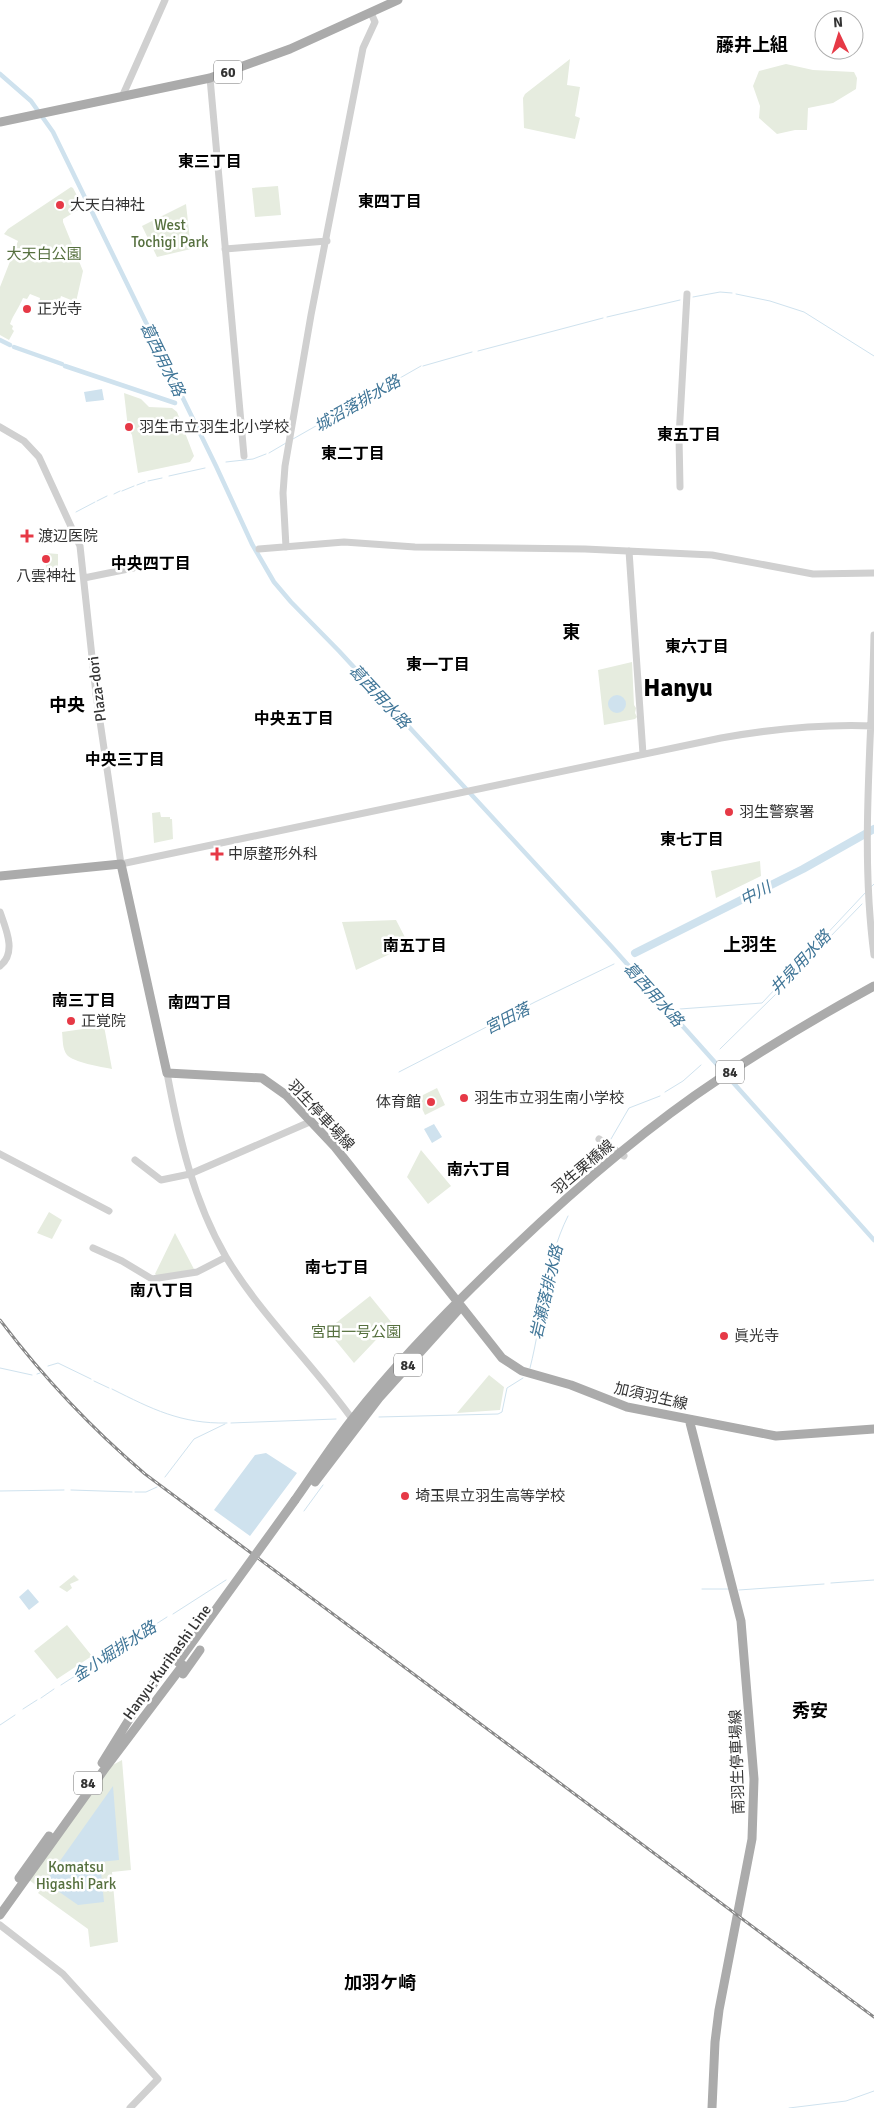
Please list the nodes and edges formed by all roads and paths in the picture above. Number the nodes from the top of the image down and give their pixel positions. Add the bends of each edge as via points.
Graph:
1 (165, 0) edge
2 (398, 0) edge
3 (371, 13) junction
4 (210, 78) junction
5 (122, 97) junction
6 (0, 122) edge
7 (327, 241) junction
8 (225, 249) junction
9 (687, 294) dead end
10 (0, 427) edge
11 (244, 456) dead end
12 (680, 487) dead end
13 (286, 547) junction
14 (259, 549) dead end
15 (629, 551) junction
16 (133, 568) dead end
17 (874, 573) edge
18 (84, 578) junction
19 (874, 635) edge
20 (873, 726) edge
21 (643, 754) junction
22 (121, 864) junction
23 (0, 876) edge
24 (0, 912) edge
25 (874, 954) edge
26 (0, 966) edge
27 (874, 986) edge
28 (874, 993) edge
29 (167, 1073) junction
30 (312, 1121) junction
31 (600, 1139) dead end
32 (0, 1154) edge
33 (622, 1155) junction
34 (135, 1160) dead end
35 (190, 1174) junction
36 (110, 1211) dead end
37 (92, 1248) dead end
38 (226, 1257) junction
39 (459, 1304) junction
40 (689, 1419) junction
41 (354, 1422) junction
42 (874, 1429) edge
43 (189, 1635) dead end
44 (200, 1650) dead end
45 (103, 1766) junction
46 (0, 1905) edge
47 (0, 1915) edge
48 (0, 1925) edge
49 (130, 2108) edge
50 (712, 2108) edge

1 - 5 street
2 - 3 main road, 60
3 - 4 main road, 60 via 290,49
3 - 7 street via 375,22 363,48
4 - 5 main road, 60
4 - 8 street
5 - 6 main road, 60
7 - 8 street
7 - 13 street via 285,466
8 - 11 street
9 - 12 street via 679,437
10 - 18 street, Plaza-dori via 21,438 35,452 80,546
13 - 14 street
13 - 15 street via 346,542 415,547
15 - 17 street via 712,555 813,574
15 - 21 street
16 - 18 street
18 - 22 street, Plaza-dori via 96,694
19 - 20 street
20 - 21 street via 761,731
20 - 25 street via 868,891
21 - 22 street
22 - 23 main road
22 - 29 main road
24 - 26 street via 10,954
27 - 33 main road, 羽生栗橋線 / 84 via 718,1080
28 - 33 main road, 羽生栗橋線 / 84 via 818,1023 735,1075
29 - 30 main road, 羽生停車場線 via 262,1078 286,1095
29 - 35 street via 178,1134
30 - 35 street
30 - 39 main road, 羽生停車場線
31 - 33 street
32 - 36 street
33 - 39 main road, 羽生栗橋線 / 84
34 - 35 street via 161,1180
35 - 38 street
37 - 38 street via 152,1279 197,1272
38 - 41 street
39 - 40 main road, 加須羽生線 via 502,1358 522,1371 571,1385 627,1407
39 - 41 main road, 羽生栗橋線 / 84
40 - 42 main road, 加須羽生線 via 776,1436
40 - 50 main road, 南羽生停車場線 via 741,1621 754,1779 752,1839 719,2010
41 - 45 main road, Hanyu-Kurihashi Line / 84, bridge
43 - 45 main road via 138,1705
44 - 45 main road via 149,1720
45 - 46 main road, Hanyu-Kurihashi Line / 84
45 - 47 main road, Hanyu-Kurihashi Line / 84
48 - 49 street via 64,1974 158,2079

